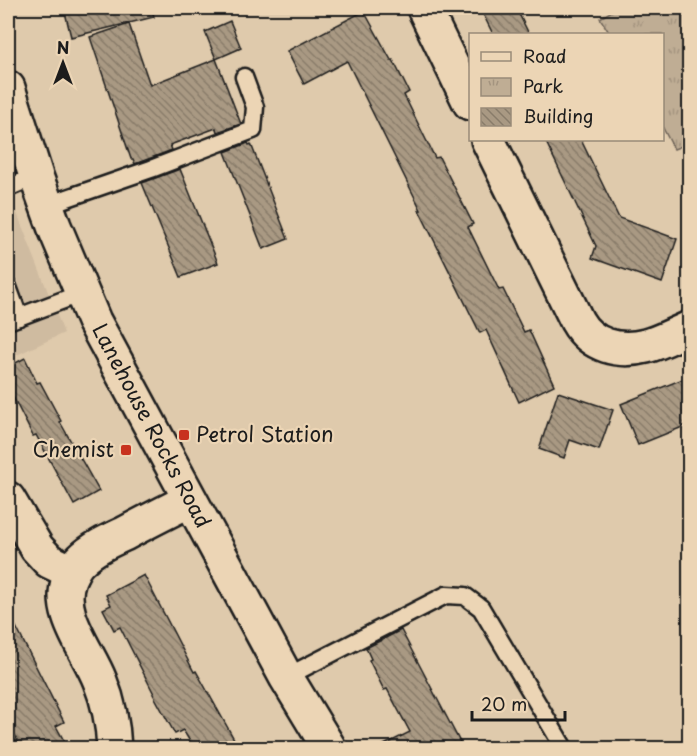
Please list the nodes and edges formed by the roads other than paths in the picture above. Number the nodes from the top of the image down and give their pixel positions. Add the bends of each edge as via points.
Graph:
1 (424, 8) edge
2 (244, 76) dead end
3 (8, 88) edge
4 (469, 99) edge
5 (488, 141) edge
6 (30, 190) edge
7 (82, 293) junction
8 (9, 296) edge
9 (13, 319) edge
10 (690, 328) edge
11 (8, 499) edge
12 (190, 500) junction
13 (72, 572) junction
14 (286, 677) junction
15 (114, 748) edge
16 (329, 748) edge
17 (564, 748) edge

1 - 4 street
2 - 6 lane via 255,107 253,130 151,169
3 - 6 street, Lanehouse Rocks Road
5 - 10 street via 587,336 612,347 634,348
6 - 7 street, Lanehouse Rocks Road
7 - 9 lane
7 - 12 street, Lanehouse Rocks Road
8 - 9 lane
11 - 13 street via 37,548 49,561
12 - 13 street via 96,548
12 - 14 street, Lanehouse Rocks Road
13 - 15 street via 65,598 68,611 105,693
14 - 16 street, Lanehouse Rocks Road
14 - 17 lane via 446,595 465,596 481,608

